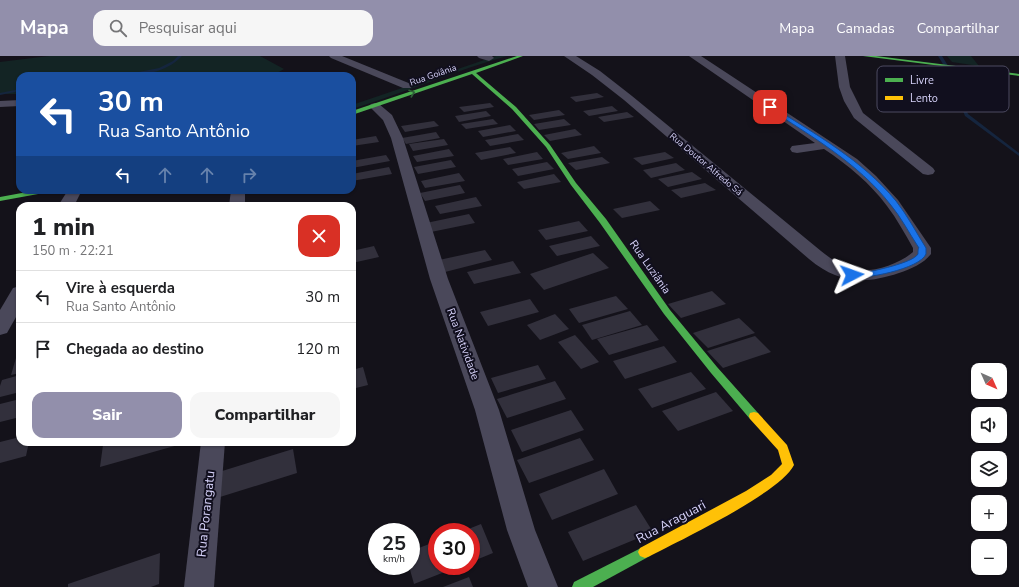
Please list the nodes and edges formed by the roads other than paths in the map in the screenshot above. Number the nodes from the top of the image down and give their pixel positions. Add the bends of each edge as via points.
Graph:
1 (334, 56) edge
2 (521, 56) edge
3 (569, 56) edge
4 (694, 56) edge
5 (840, 56) edge
6 (865, 56) edge
7 (489, 57) edge
8 (889, 58) edge
9 (951, 66) edge
10 (472, 72) junction
11 (1009, 73) edge
12 (1019, 74) edge
13 (407, 86) junction
14 (16, 103) edge
15 (356, 103) edge
16 (1, 105) edge
17 (375, 106) junction
18 (356, 112) edge
19 (828, 145) junction
20 (797, 149) dead end
21 (928, 171) dead end
22 (27, 194) edge
23 (0, 199) edge
24 (16, 299) edge
25 (0, 328) edge
26 (213, 446) edge
27 (775, 479) joint
28 (199, 587) edge
29 (543, 587) edge
30 (579, 587) edge

1 - 13 street
2 - 10 street, Rua Goiânia
3 - 19 street, Rua Doutor Alfredo Sá via 616,88 834,269 860,276 901,267 918,258 923,250 893,203 852,162
4 - 19 street
5 - 21 street via 842,80 858,115
6 - 8 street
7 - 13 street
8 - 9 street
17 -> 10 street, Rua Goiânia
10 - 27 street, Rua Luziânia via 514,108 548,146 667,312 783,448 788,465
11 - 12 street
13 - 15 street
14 - 16 street
17 - 18 street, Rua Goiânia
17 - 29 street, Rua Natividade via 388,118 397,138 439,279 487,410 521,530
19 - 20 street
22 - 23 street
24 - 25 street
26 - 28 street, Rua Porangatu
27 - 30 street, Rua Araguari via 731,506

